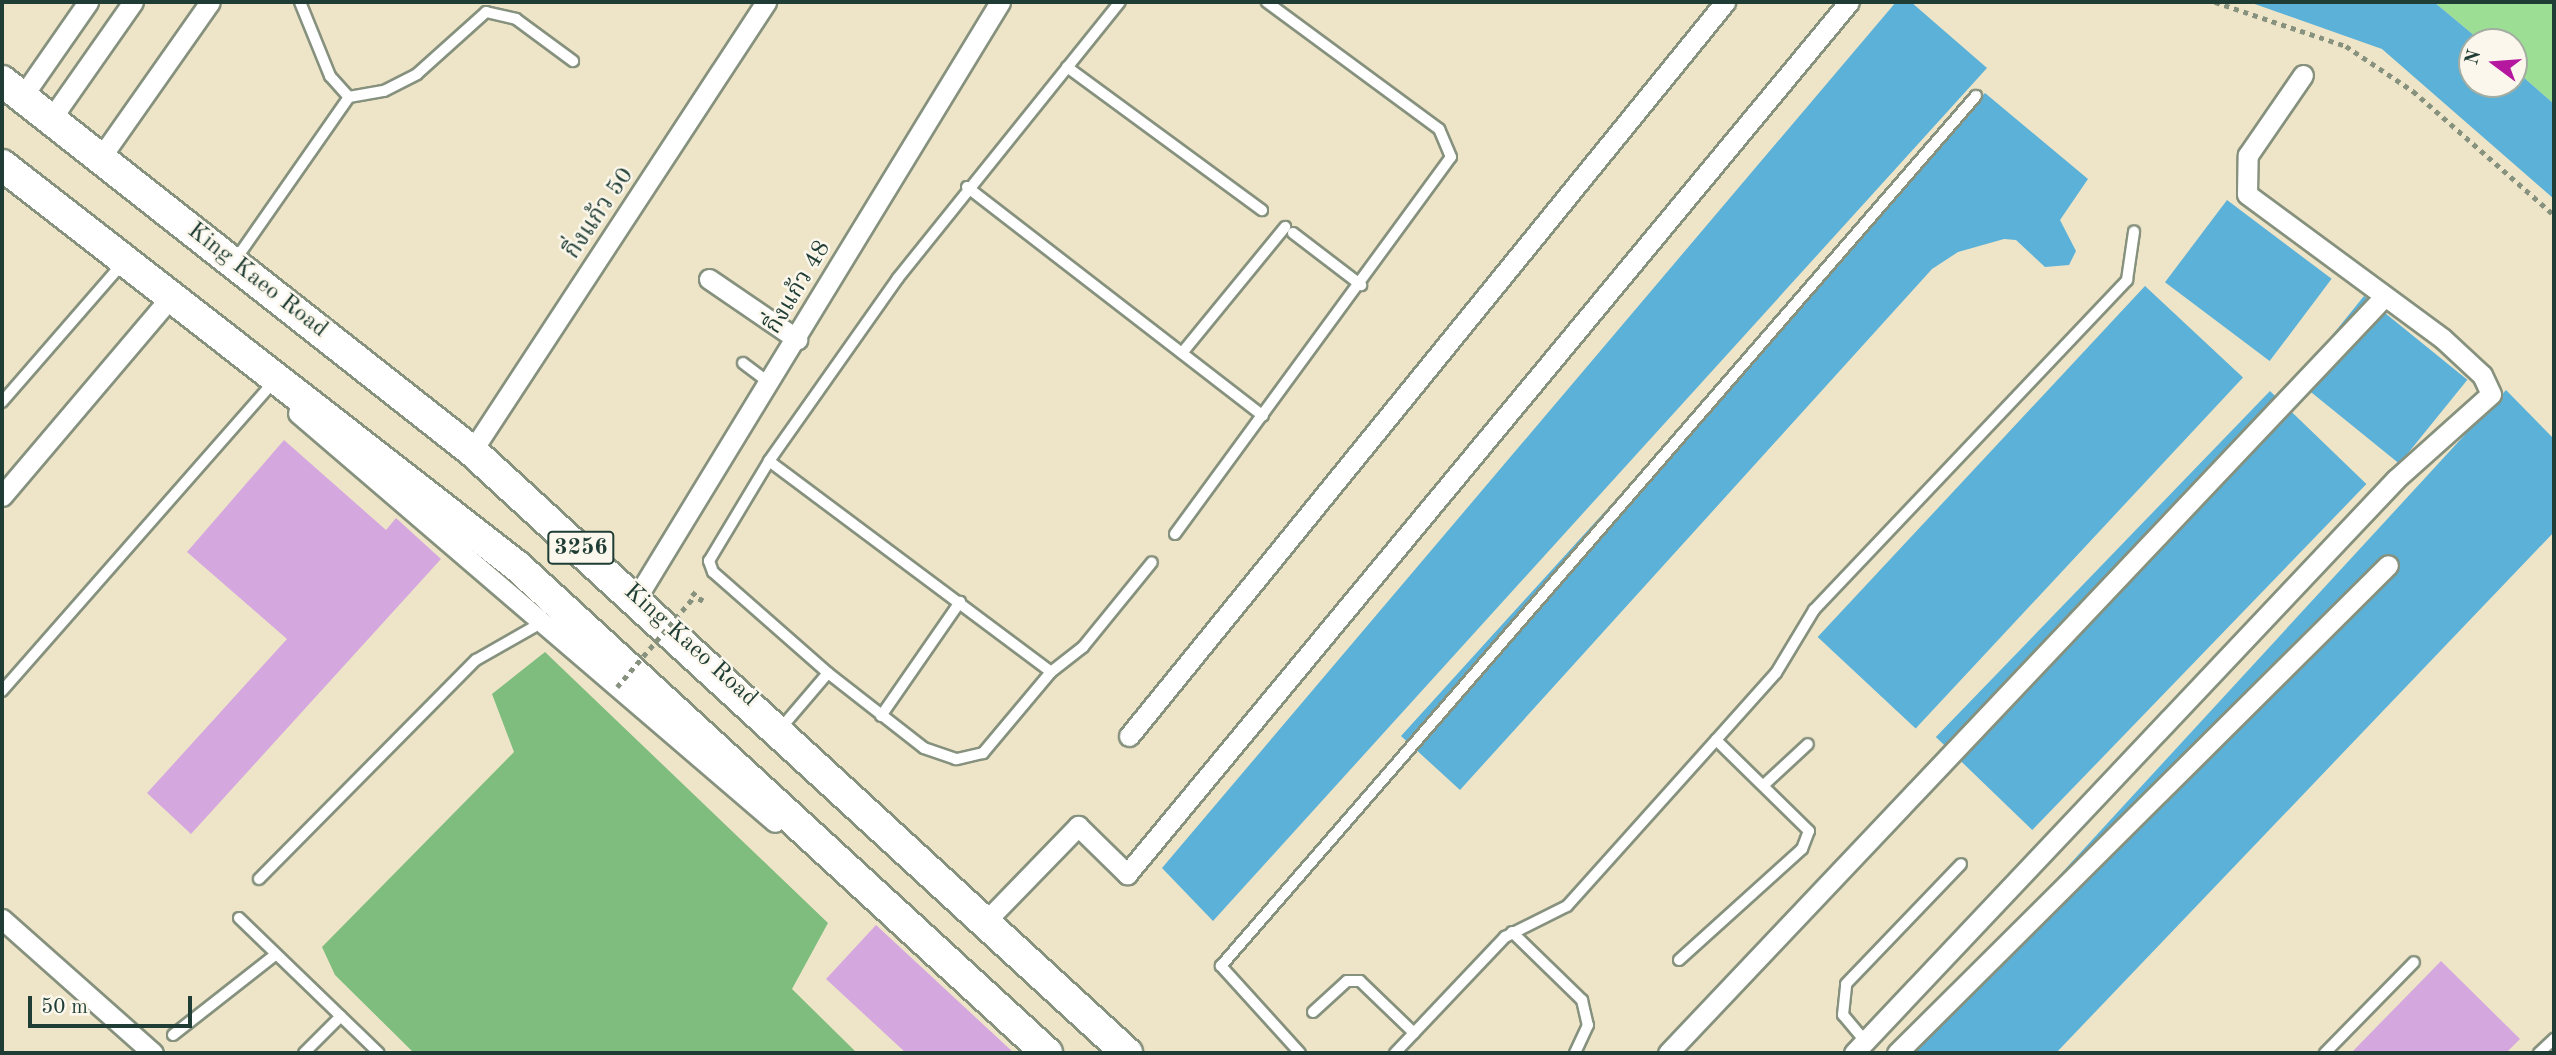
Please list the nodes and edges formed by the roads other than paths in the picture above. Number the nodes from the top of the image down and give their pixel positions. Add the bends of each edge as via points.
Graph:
1 (88, 2) edge
2 (133, 2) edge
3 (210, 2) edge
4 (300, 2) edge
5 (766, 2) edge
6 (1000, 2) edge
7 (1120, 2) edge
8 (1267, 2) edge
9 (1725, 2) edge
10 (1849, 2) edge
11 (573, 61) dead end
12 (1067, 67) junction
13 (2303, 75) dead end
14 (12, 89) edge
15 (1976, 96) dead end
16 (349, 97) junction
17 (51, 119) junction
18 (101, 157) junction
19 (2, 165) edge
20 (967, 187) junction
21 (1262, 210) dead end
22 (2134, 232) dead end
23 (234, 262) junction
24 (122, 264) junction
25 (709, 279) dead end
26 (1361, 285) junction
27 (2384, 297) junction
28 (169, 299) junction
29 (797, 339) junction
30 (1182, 353) junction
31 (743, 363) dead end
32 (770, 383) junction
33 (271, 384) junction
34 (2, 402) edge
35 (1263, 416) junction
36 (472, 451) junction
37 (769, 461) junction
38 (2, 496) edge
39 (1175, 534) dead end
40 (1152, 562) dead end
41 (2388, 565) dead end
42 (637, 597) junction
43 (960, 602) junction
44 (554, 616) junction
45 (1051, 672) junction
46 (828, 673) junction
47 (2, 691) edge
48 (881, 716) junction
49 (781, 728) junction
50 (1129, 736) dead end
51 (1716, 740) junction
52 (1808, 744) dead end
53 (1766, 783) junction
54 (1961, 864) dead end
55 (259, 879) dead end
56 (239, 918) dead end
57 (2, 919) edge
58 (985, 922) junction
59 (1512, 932) junction
60 (275, 955) junction
61 (1679, 960) dead end
62 (2414, 962) dead end
63 (1313, 1012) dead end
64 (341, 1016) junction
65 (1414, 1033) junction
66 (173, 1035) dead end
67 (2554, 1039) edge
68 (1860, 1047) edge
69 (153, 1053) edge
70 (304, 1053) edge
71 (379, 1053) edge
72 (1045, 1053) edge
73 (1127, 1053) edge
74 (1300, 1053) edge
75 (1395, 1053) edge
76 (1575, 1053) edge
77 (1668, 1053) edge
78 (1897, 1053) edge
79 (2325, 1053) edge
80 (2539, 1053) edge

1 - 14 street
2 - 17 street
3 - 18 street
4 - 16 lane via 330,76
5 - 36 street, กิ่งแก้ว 50
6 - 29 street, กิ่งแก้ว 48
7 - 12 lane
8 - 26 lane via 1450,144 1447,167
9 - 50 street
10 - 58 street via 1127,874 1078,826
11 - 16 lane via 516,19 486,12 417,74 383,91
12 - 20 lane
12 - 21 lane
13 - 27 street via 2248,155 2242,185
14 - 17 main road, King Kaeo Road / 3256
15 - 74 lane via 1220,966
16 - 23 lane
17 - 18 main road, King Kaeo Road / 3256
18 - 23 main road, King Kaeo Road / 3256
19 - 24 main road, 3256
20 - 30 lane
20 - 37 lane
22 - 51 lane via 2127,280 1814,610 1771,678
23 - 36 main road, King Kaeo Road / 3256
24 - 28 main road, 3256
24 - 34 lane
25 - 29 street
26 - 30 lane via 1289,230
26 - 35 lane
27 - 68 street via 2469,360 2491,385 2491,394 2396,479
27 - 77 street
28 - 33 main road, 3256
28 - 38 street
29 - 32 street, กิ่งแก้ว 48
30 - 35 lane
31 - 32 lane
32 - 42 street, กิ่งแก้ว 48
33 - 44 main road, 3256
33 - 47 lane
35 - 39 lane
36 - 42 main road, King Kaeo Road / 3256
37 - 43 lane
37 - 46 lane via 709,561 713,572
40 - 45 lane via 1083,647
41 - 78 street
42 - 49 main road, King Kaeo Road / 3256
43 - 45 lane
43 - 48 lane
44 - 55 lane via 476,660
44 - 72 main road, 3256
45 - 48 lane via 992,746 969,757 947,757 924,748
46 - 48 lane
46 - 49 lane
49 - 58 main road, King Kaeo Road / 3256
51 - 53 lane
51 - 59 lane via 1567,906
52 - 53 lane
53 - 61 lane via 1805,822 1808,839
54 - 68 lane via 1846,984 1843,1016
56 - 60 lane
57 - 69 street
58 - 73 main road, King Kaeo Road / 3256
59 - 65 lane
59 - 76 lane via 1582,1000 1588,1025
60 - 64 lane
60 - 66 lane
62 - 79 lane
63 - 65 lane via 1347,981 1360,981
64 - 70 lane
64 - 71 lane
65 - 75 lane
67 - 80 lane

